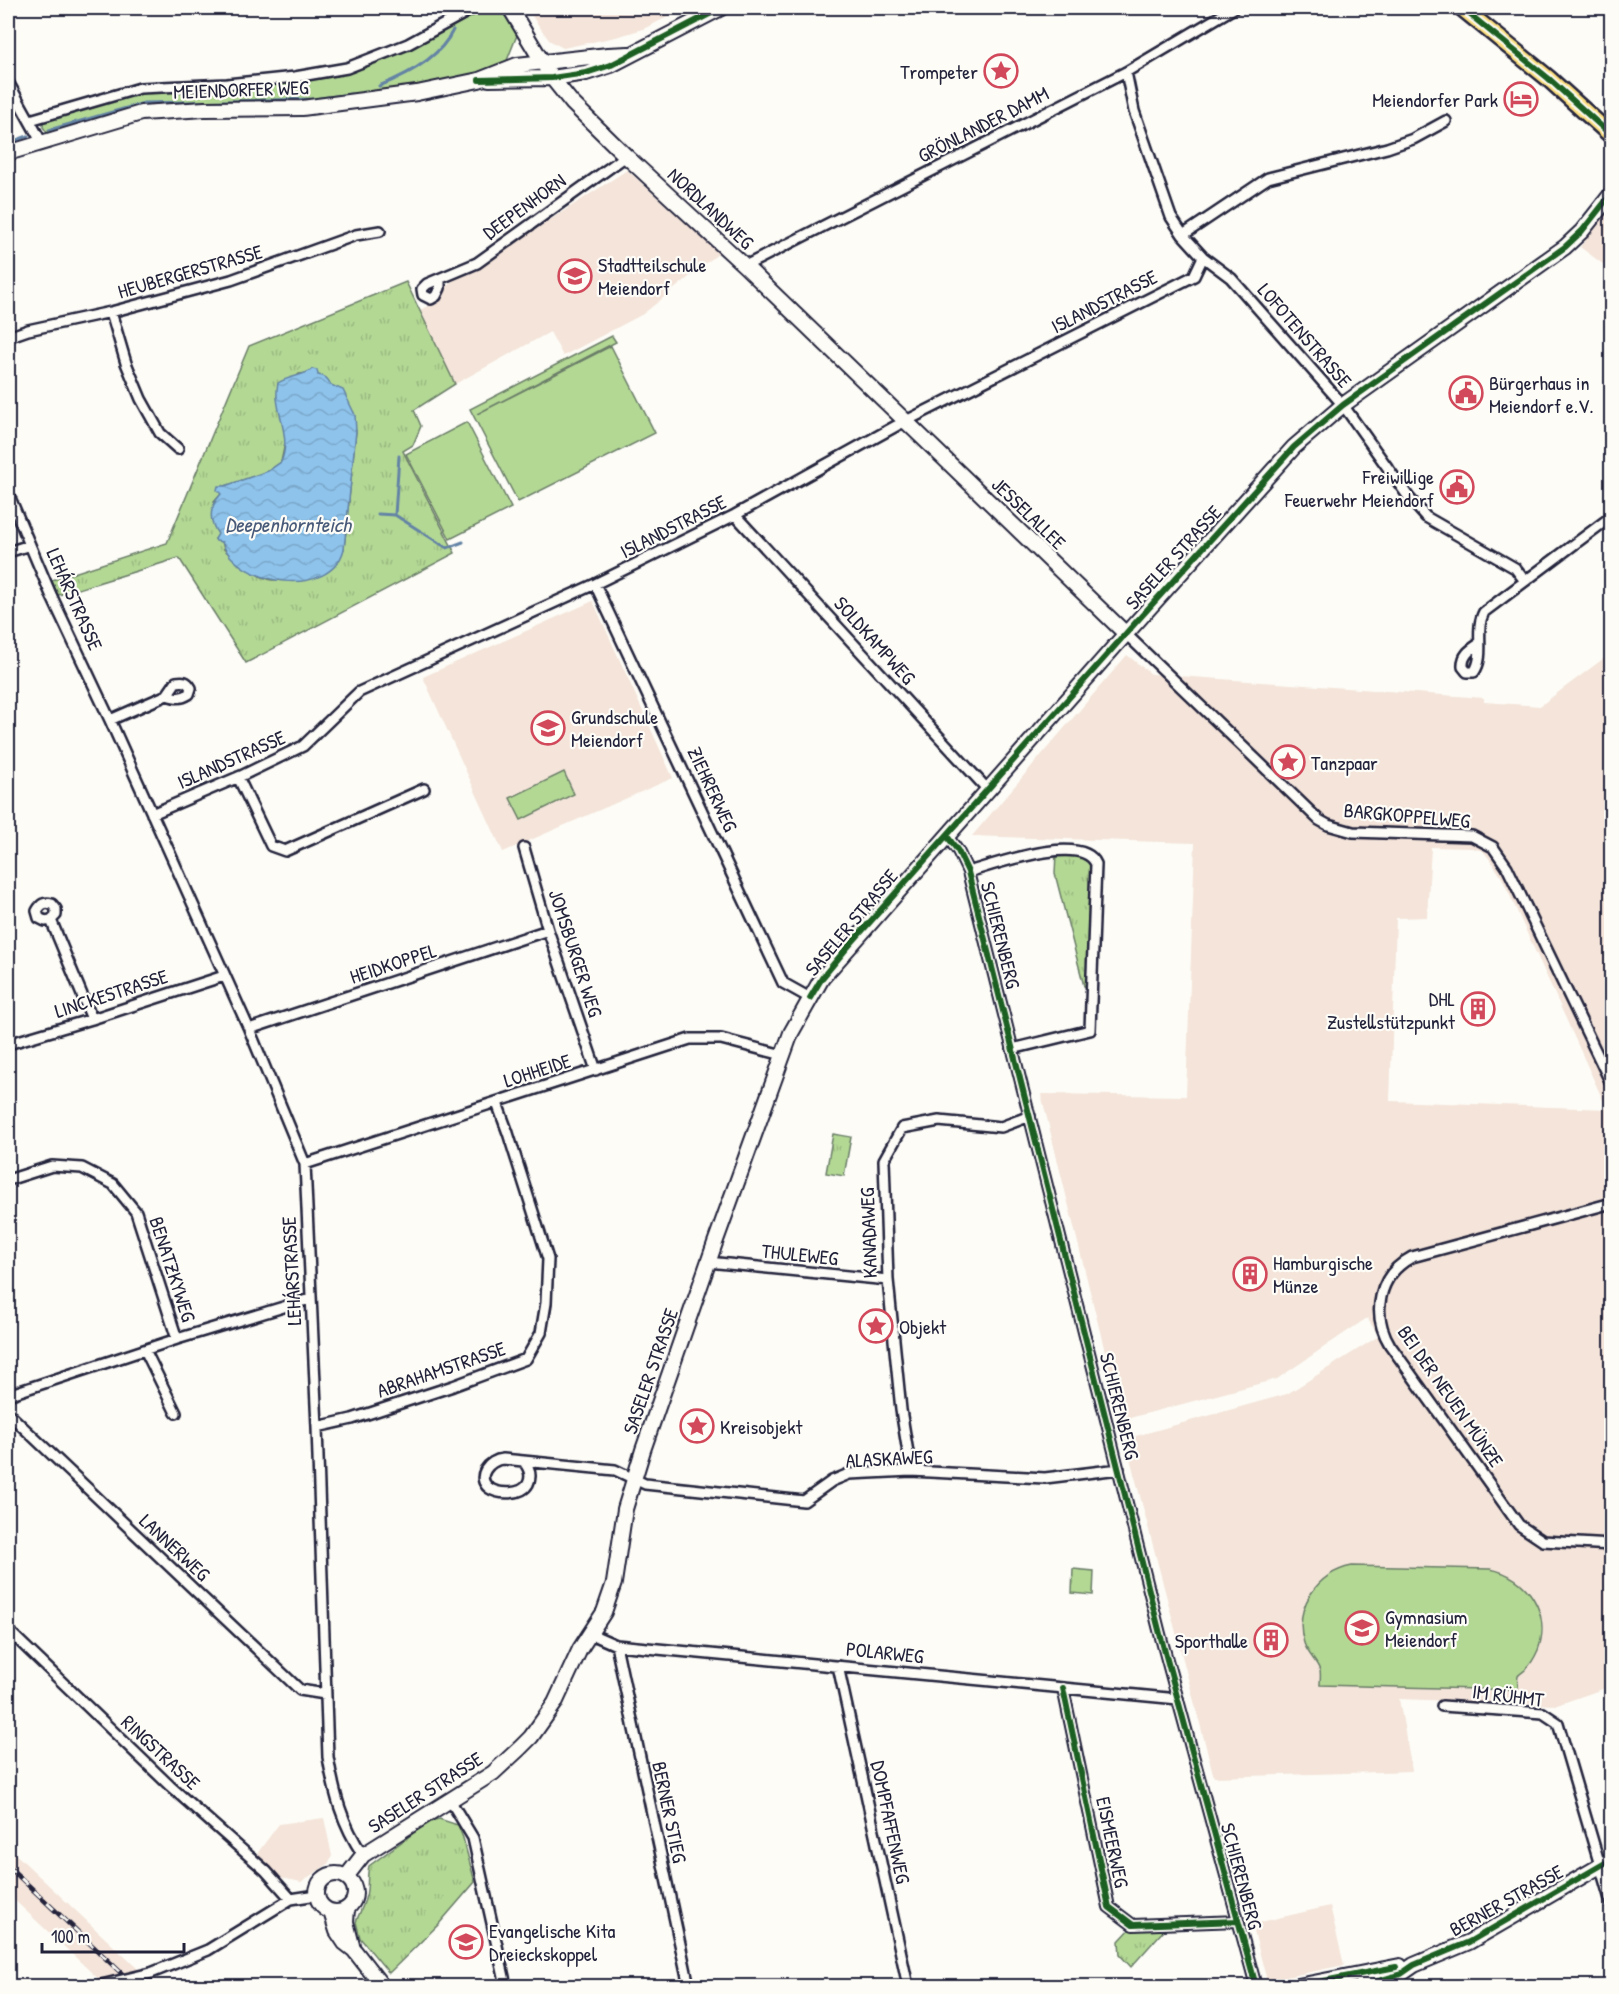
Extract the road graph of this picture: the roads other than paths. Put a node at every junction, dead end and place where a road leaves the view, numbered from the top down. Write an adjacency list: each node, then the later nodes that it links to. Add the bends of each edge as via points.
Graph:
1 (474, 8): 12 (street, MEIENDORFER WEG, via 408,44 347,68 295,77 140,88)
2 (510, 8): 7 (street, NORDLANDWEG)
3 (721, 8): 6 (street)
4 (1234, 8): 8 (street, GRÖNLANDER DAMM)
5 (1461, 8): 14 (main road, via 1548,78)
6 (629, 54): 7 (street); 9 (street, via 586,73)
7 (544, 63): 9 (street, NORDLANDWEG); 10 (street, via 517,65)
8 (1126, 72): 20 (street, LOFOTENSTRASSE, via 1152,164 1171,217); 22 (street, GRÖNLANDER DAMM)
9 (552, 78): 10 (street); 17 (street, NORDLANDWEG)
10 (479, 80): 15 (street, MEIENDORFER WEG, via 417,93 302,108 141,113)
11 (8, 82): 12 (street)
12 (30, 120): 15 (street)
13 (1446, 121): 20 (street, via 1387,148 1268,178)
14 (1611, 136)
15 (42, 142): 16 (street, MEIENDORFER WEG)
16 (8, 153)
17 (626, 156): 22 (street, NORDLANDWEG); 23 (street, DEEPENHORN, via 477,262)
18 (1611, 194): 26 (street, SASELER STRASSE, via 1582,231 1561,250)
19 (380, 231): 24 (street, HEUBERGERSTRASSE, via 356,235 231,280)
20 (1184, 235): 21 (street, LOFOTENSTRASSE)
21 (1203, 257): 26 (street, LOFOTENSTRASSE, via 1231,278); 27 (street, ISLANDSTRASSE, via 1194,276)
22 (745, 266): 27 (street, NORDLANDWEG)
23 (440, 279)
24 (111, 312): 25 (street, HEUBERGERSTRASSE); 28 (street, via 141,399 160,433)
25 (8, 337)
26 (1343, 405): 34 (street, LOFOTENSTRASSE, via 1426,517 1515,568); 36 (street, SASELER STRASSE, via 1294,447)
27 (905, 421): 30 (street, ISLANDSTRASSE); 36 (street, JESSELALLEE)
28 (178, 449)
29 (8, 494): 32 (street, LEHÁRSTRASSE)
30 (735, 515): 35 (street, ISLANDSTRASSE); 42 (street, SOLDKAMPWEG)
31 (1611, 516): 34 (street)
32 (30, 545): 33 (street); 39 (street, LEHÁRSTRASSE)
33 (8, 552)
34 (1525, 581): 37 (street, via 1482,614)
35 (595, 584): 40 (street, ISLANDSTRASSE, via 359,692 303,746); 50 (street, ZIEHRERWEG, via 783,983)
36 (1126, 634): 42 (street, SASELER STRASSE); 57 (street, BARGKOPPELWEG, via 1319,820 1353,832 1472,836 1492,847 1507,867)
37 (1479, 644)
38 (167, 695): 39 (street)
39 (110, 720): 43 (street, LEHÁRSTRASSE)
40 (238, 777): 41 (street, via 271,846 285,851); 43 (street, ISLANDSTRASSE)
41 (424, 789)
42 (988, 790): 44 (street, SASELER STRASSE)
43 (152, 814): 49 (street, LEHÁRSTRASSE)
44 (946, 836): 46 (street, SCHIERENBERG); 50 (street, SASELER STRASSE, via 846,949)
45 (524, 848): 48 (street, JOMSBURGER WEG)
46 (968, 872): 54 (street, SCHIERENBERG); 54 (street, via 1052,850 1085,852 1096,864 1090,1030)
47 (51, 920): 51 (street)
48 (548, 930): 52 (street, HEIDKOPPEL); 56 (street, JOMSBURGER WEG)
49 (224, 976): 51 (street, LINCKESTRASSE); 52 (street, LEHÁRSTRASSE)
50 (810, 998): 55 (street, SASELER STRASSE)
51 (92, 1019): 53 (street, LINCKESTRASSE)
52 (249, 1029): 60 (street, LEHÁRSTRASSE)
53 (8, 1044)
54 (1012, 1050): 59 (street, SCHIERENBERG)
55 (783, 1055): 56 (street, LOHHEIDE, via 721,1039 690,1039); 63 (street, SASELER STRASSE)
56 (596, 1070): 58 (street, LOHHEIDE)
57 (1611, 1085)
58 (496, 1103): 60 (street, LOHHEIDE); 71 (street, ABRAHAMSTRASSE, via 548,1259 541,1333 526,1359 352,1419)
59 (1030, 1116): 64 (street, KANADAWEG, via 1001,1127 939,1120 902,1128 884,1160); 73 (street, SCHIERENBERG)
60 (305, 1164): 65 (street, LEHÁRSTRASSE)
61 (8, 1180): 66 (street, BENATZKYWEG, via 52,1166 82,1168 112,1184 136,1212)
62 (1611, 1203): 76 (street, BEI DER NEUEN MÜNZE, via 1412,1257 1386,1283 1379,1310 1382,1330 1390,1345 1519,1525 1543,1541)
63 (708, 1263): 64 (street, THULEWEG); 75 (street, SASELER STRASSE)
64 (888, 1281): 74 (street, KANADAWEG)
65 (310, 1299): 66 (street); 71 (street, LEHÁRSTRASSE)
66 (177, 1339): 67 (street)
67 (145, 1350): 68 (street); 70 (street)
68 (8, 1395)
69 (8, 1413): 82 (street, LANNERWEG, via 300,1690)
70 (176, 1413)
71 (317, 1427): 82 (street, LEHÁRSTRASSE)
72 (524, 1462): 72 (street, via 492,1461 483,1474 486,1485 499,1491 523,1490 530,1474); 75 (street, via 615,1470)
73 (1119, 1469): 74 (street, ALASKAWEG, via 1045,1478); 83 (street, SCHIERENBERG)
74 (911, 1471): 75 (street, ALASKAWEG, via 849,1474 804,1501 645,1484)
75 (634, 1479): 78 (street, SASELER STRASSE, via 621,1525 612,1591)
76 (1611, 1545)
77 (8, 1630): 90 (street, RINGSTRASSE, via 170,1786 266,1871)
78 (591, 1634): 79 (street, POLARWEG); 85 (street, SASELER STRASSE, via 555,1703 531,1737 493,1773)
79 (616, 1645): 80 (street, POLARWEG); 100 (street, BERNER STIEG)
80 (838, 1666): 81 (street, POLARWEG); 101 (street, DOMPFAFFENWEG)
81 (1063, 1688): 83 (street, POLARWEG); 94 (street, EISMEERWEG, via 1109,1907 1133,1924)
82 (325, 1694): 86 (street, LEHÁRSTRASSE, via 328,1757 335,1796)
83 (1178, 1699): 94 (street, SCHIERENBERG)
84 (1442, 1706): 87 (street, IM RÜHMT, via 1544,1713 1558,1723)
85 (450, 1800): 86 (street, SASELER STRASSE); 99 (street, via 473,1838)
86 (363, 1855): 88 (street, SASELER STRASSE)
87 (1606, 1862): 91 (street, IM RÜHMT); 96 (street, BERNER STRASSE, via 1466,1944)
88 (346, 1877): 89 (street, via 325,1877); 92 (street, via 355,1893)
89 (317, 1895): 90 (street); 93 (street, via 321,1906)
90 (291, 1899): 97 (street, bridge, via 208,1950 151,1973)
91 (1611, 1906)
92 (346, 1909): 93 (street); 95 (street, via 345,1922)
93 (332, 1912): 95 (street, via 337,1931)
94 (1238, 1921): 102 (street, SCHIERENBERG)
95 (354, 1950): 98 (street)
96 (1362, 1982): 103 (street, BERNER STRASSE)
97 (97, 1986)
98 (382, 1986)
99 (506, 1986)
100 (690, 1986)
101 (908, 1986)
102 (1256, 1986)
103 (1298, 1986)

